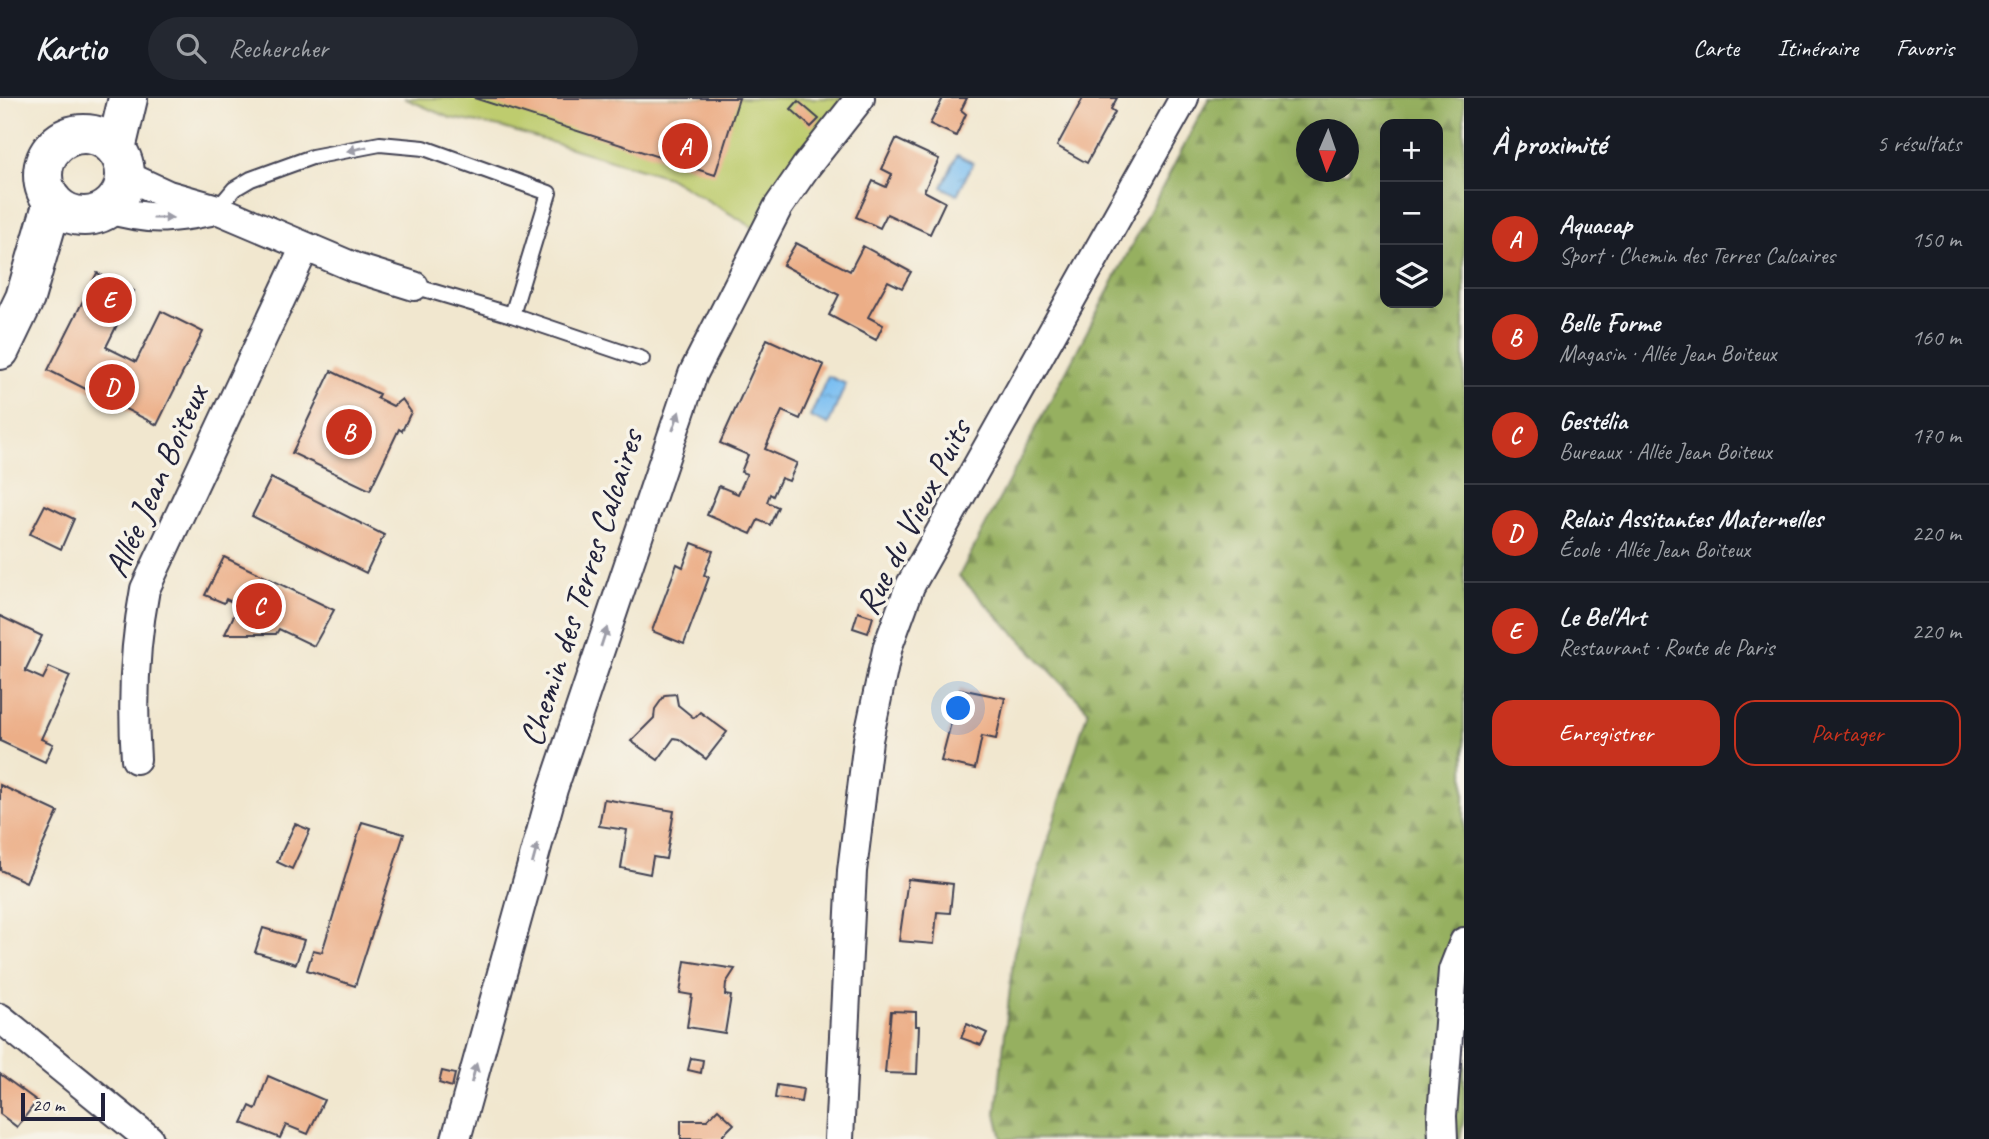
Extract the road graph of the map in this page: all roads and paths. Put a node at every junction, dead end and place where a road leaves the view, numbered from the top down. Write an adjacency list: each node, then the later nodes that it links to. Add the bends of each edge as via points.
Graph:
1 (106, 98): 5 (main road)
2 (128, 98): 5 (main road)
3 (860, 98): 17 (street, Chemin des Terres Calcaires, one-way to 3, via 553,789 693,374 778,207)
4 (1184, 98): 18 (street, Rue du Vieux Puits, via 911,586 888,646 868,740 852,872)
5 (109, 153): 6 (main road, via 123,188); 6 (main road, via 59,142 44,164 46,190); 7 (street, via 168,195)
6 (81, 209): 7 (street, one-way to 7, via 168,219); 11 (main road, via 24,298)
7 (217, 209): 8 (street); 10 (lane, one-way to 7, via 549,193 424,148 380,144 312,157 251,179 234,189)
8 (305, 247): 9 (street); 13 (street, Allée Jean Boiteux, via 145,589 132,693)
9 (414, 286): 10 (lane)
10 (512, 315): 12 (lane)
11 (0, 350)
12 (642, 359)
13 (136, 759)
14 (1464, 942): 19 (street, via 1453,970)
15 (0, 1018): 16 (street)
16 (149, 1139)
17 (456, 1139)
18 (839, 1139)
19 (1443, 1139)

